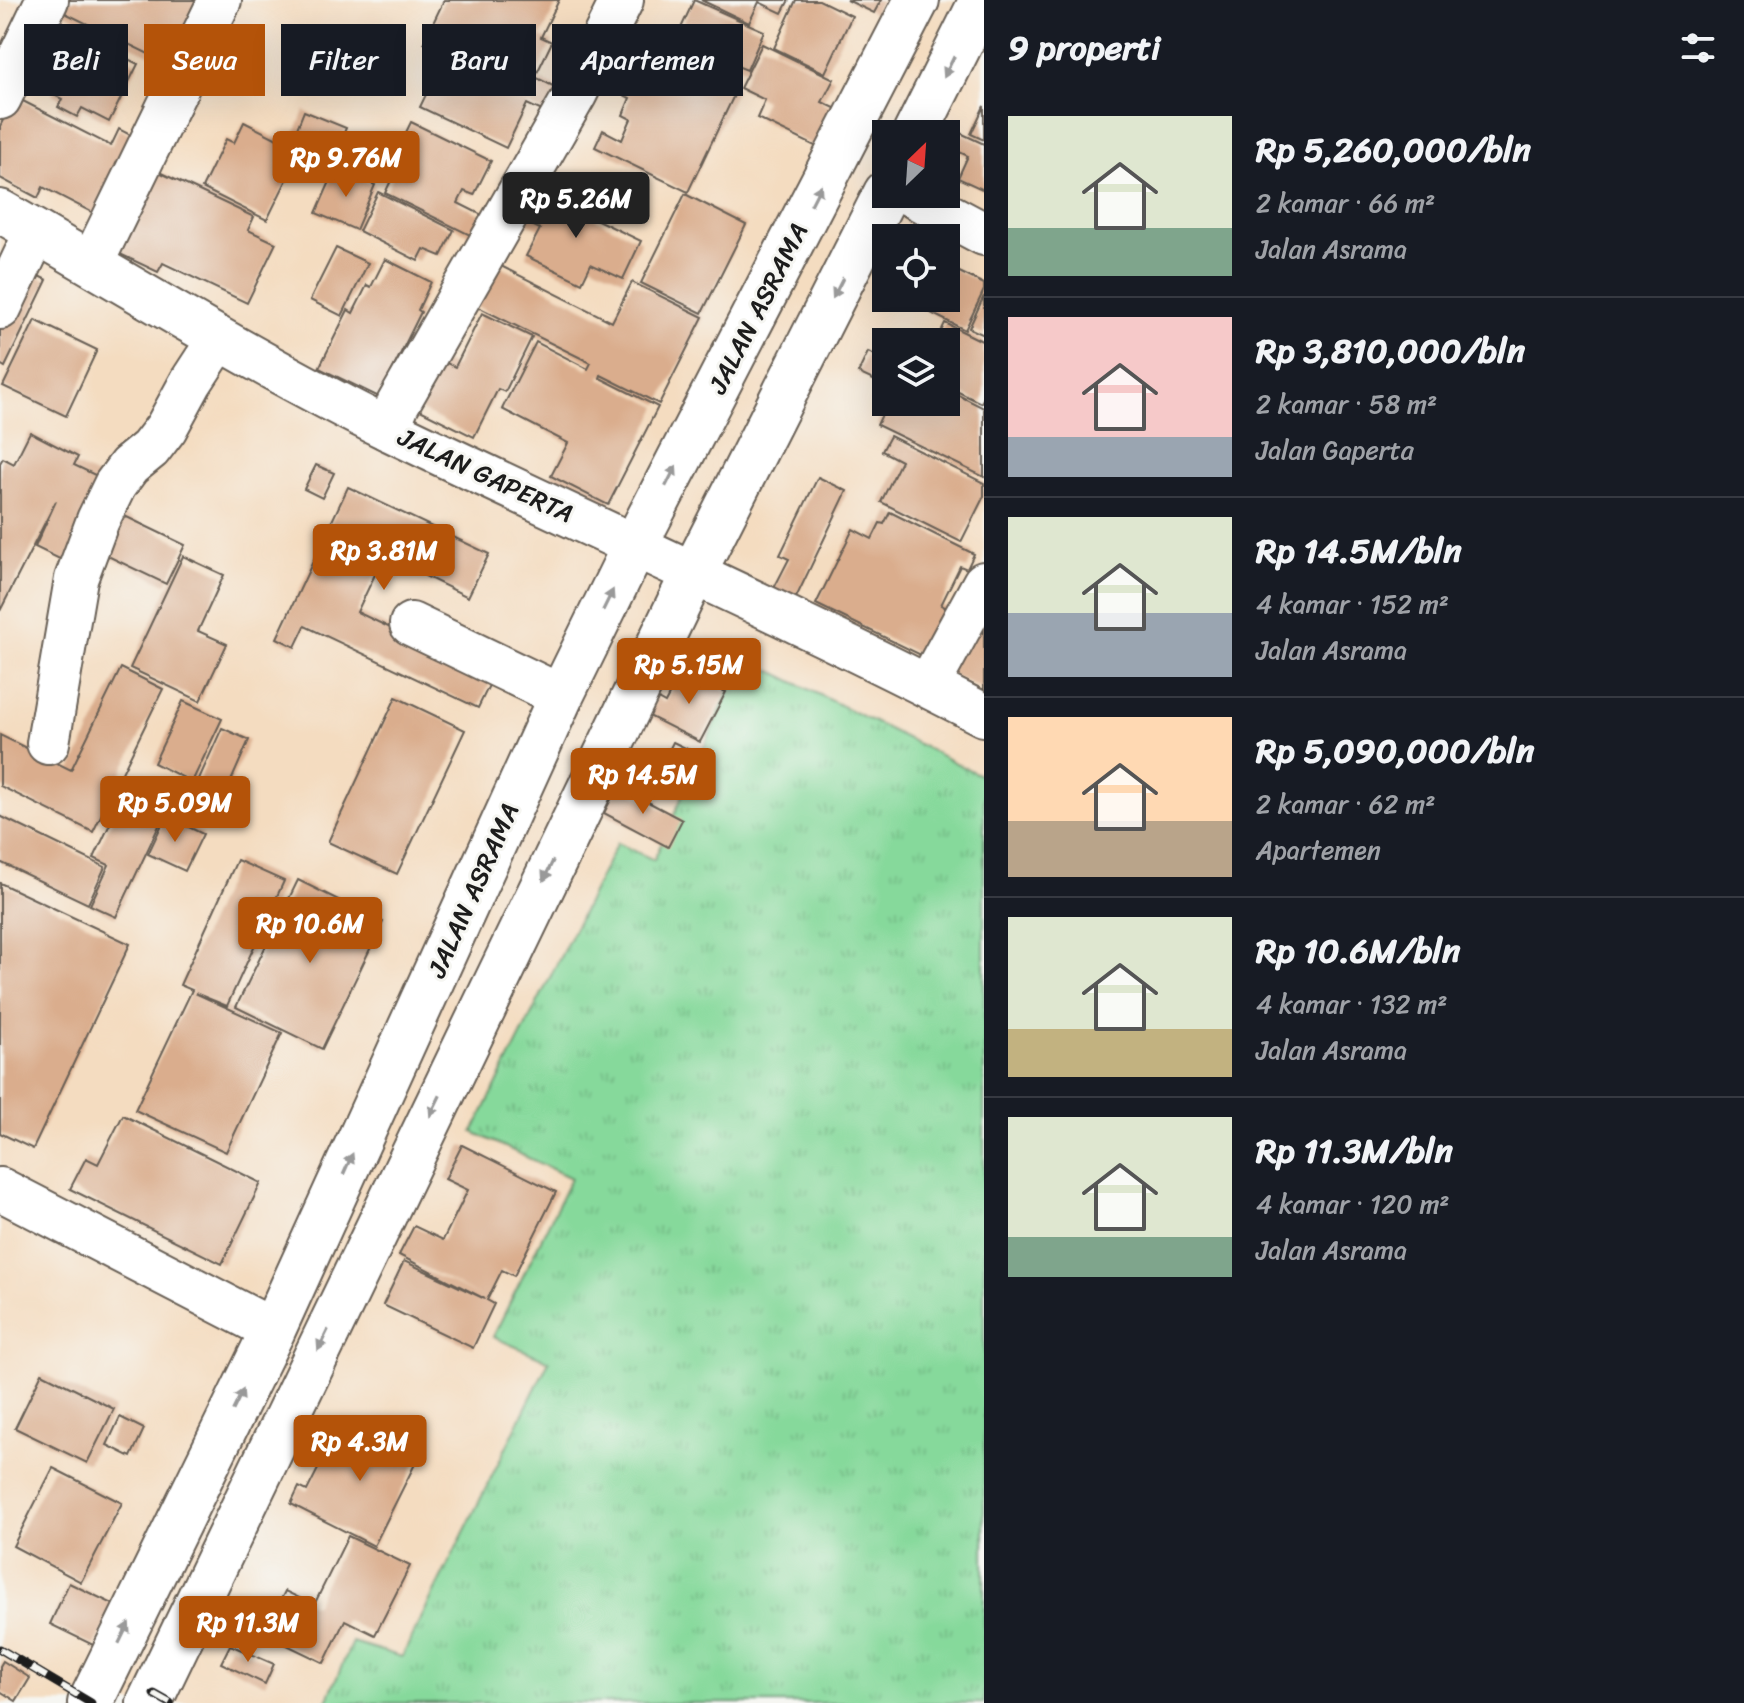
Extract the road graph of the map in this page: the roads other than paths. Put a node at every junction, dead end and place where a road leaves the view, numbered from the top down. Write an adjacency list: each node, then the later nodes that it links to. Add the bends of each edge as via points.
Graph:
1 (47, 0): 6 (street)
2 (220, 0): 13 (street)
3 (622, 0): 16 (street, via 576,93)
4 (917, 0): 17 (highway, JALAN ASRAMA, one-way to 4)
5 (982, 0): 7 (highway, one-way to 7)
6 (0, 98)
7 (922, 120)
8 (878, 208): 18 (highway, one-way to 18)
9 (935, 208): 12 (street)
10 (0, 211): 11 (street, JALAN GAPERTA)
11 (36, 232): 13 (street, JALAN GAPERTA); 14 (street)
12 (984, 234)
13 (92, 263): 15 (street, JALAN GAPERTA)
14 (0, 308)
15 (229, 344): 16 (street, JALAN GAPERTA); 24 (street, via 191,382 166,428 115,485 98,520 76,579)
16 (388, 429): 17 (street, JALAN GAPERTA)
17 (635, 545): 18 (street, JALAN GAPERTA); 22 (highway, JALAN ASRAMA, one-way to 17)
18 (694, 572): 21 (street, JALAN GAPERTA); 28 (highway, one-way to 28)
19 (984, 583): 21 (street)
20 (411, 624): 22 (street)
21 (928, 686): 23 (street, JALAN GAPERTA)
22 (561, 696): 26 (highway, JALAN ASRAMA, one-way to 22)
23 (984, 715)
24 (48, 743)
25 (0, 1189): 26 (street)
26 (273, 1330): 27 (highway, JALAN ASRAMA, one-way to 26)
27 (90, 1703)
28 (149, 1703)

